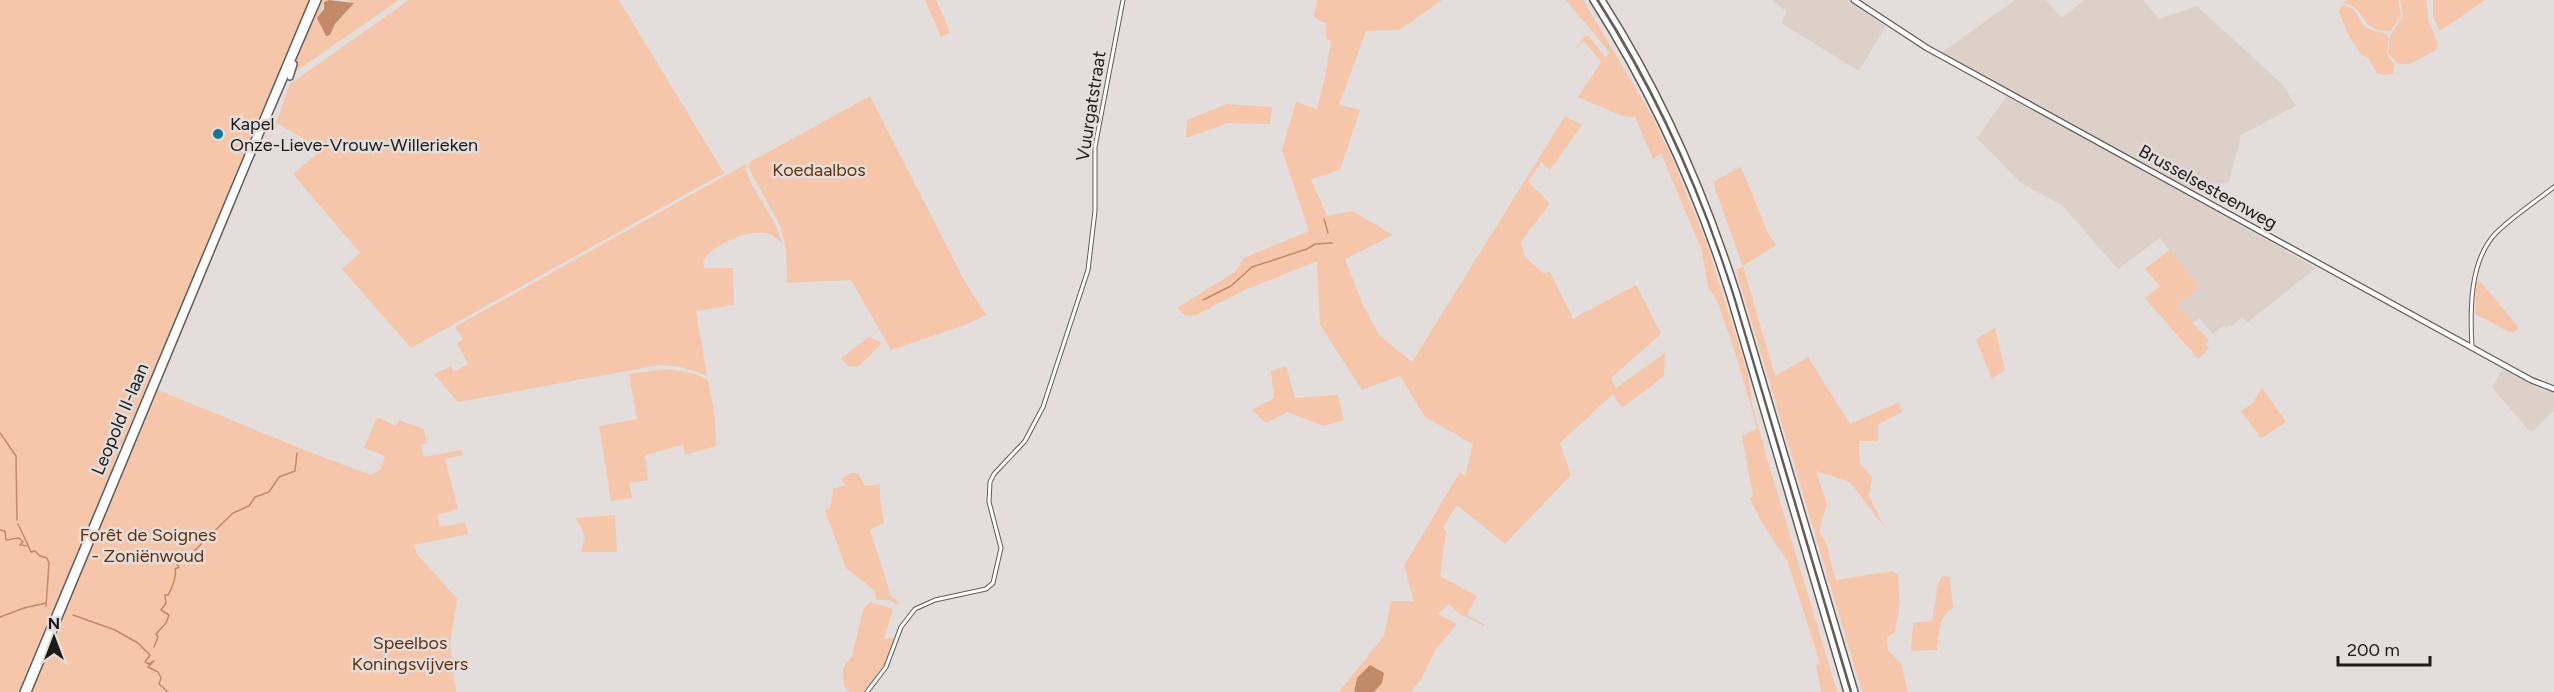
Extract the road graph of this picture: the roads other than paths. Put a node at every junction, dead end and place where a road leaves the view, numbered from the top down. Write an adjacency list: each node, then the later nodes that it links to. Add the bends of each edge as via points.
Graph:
1 (313, 0): 9 (highway)
2 (318, 0): 7 (highway)
3 (1123, 0): 18 (street, Vuurgatstraat, via 1095,147 1095,218 1086,278 1049,395 1025,441 990,482 989,502 1001,548 993,583 986,589 935,600 915,609 901,627 886,667)
4 (1593, 0): 19 (highway, via 1661,120 1709,233)
5 (1602, 0): 15 (highway, via 1667,116 1716,231)
6 (1854, 0): 12 (main road, Brusselsesteenweg, via 1927,48)
7 (302, 36): 8 (highway); 9 (highway)
8 (290, 77)
9 (247, 160): 16 (highway, Leopold II-laan); 17 (highway, Leopold II-laan)
10 (2554, 187): 11 (street, via 2500,229 2482,253 2475,273)
11 (2472, 335): 12 (street); 13 (street)
12 (2460, 341): 13 (main road, Brusselsesteenweg)
13 (2472, 348): 14 (main road, Brusselsesteenweg)
14 (2554, 389)
15 (1856, 690)
16 (23, 692)
17 (27, 692)
18 (867, 692)
19 (1847, 692)

